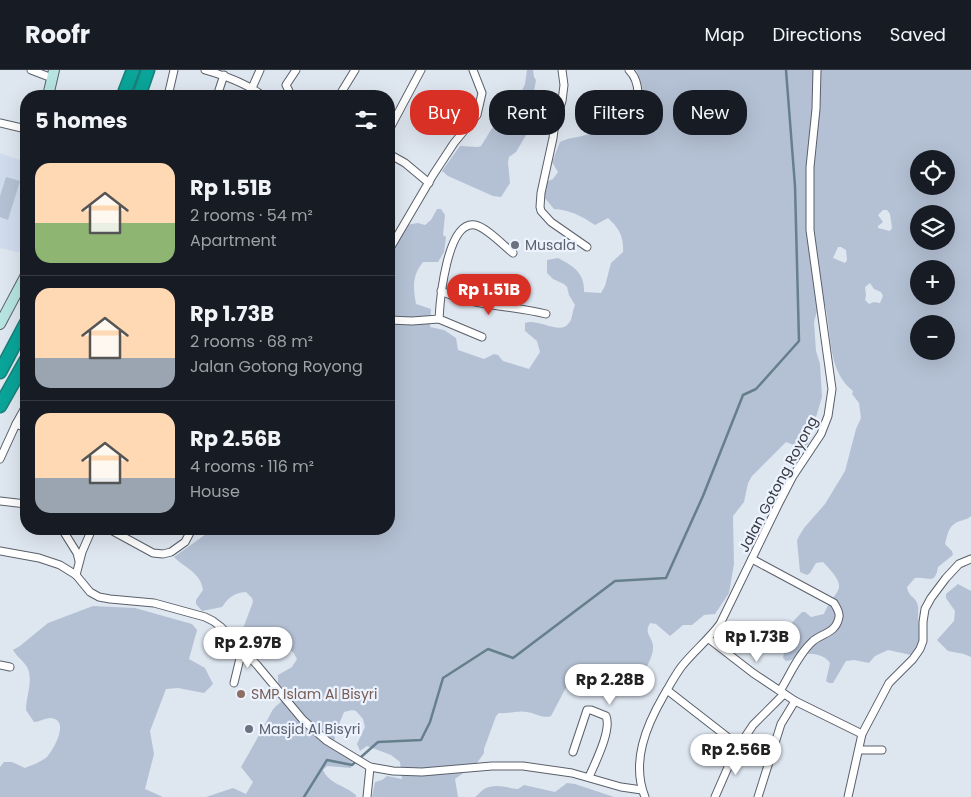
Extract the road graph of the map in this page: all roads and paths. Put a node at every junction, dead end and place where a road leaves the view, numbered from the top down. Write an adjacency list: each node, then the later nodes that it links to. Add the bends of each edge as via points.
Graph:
1 (32, 70): 14 (street)
2 (133, 70): 18 (highway)
3 (148, 70): 19 (highway)
4 (174, 70): 20 (street)
5 (205, 70): 15 (street)
6 (260, 70): 16 (street)
7 (296, 70): 23 (street, via 286,84)
8 (355, 70): 24 (street)
9 (421, 70): 26 (street)
10 (474, 70): 30 (street, via 482,93 477,115)
11 (562, 70): 32 (street, via 562,101 555,122 540,206 541,212 551,222)
12 (629, 70): 25 (street)
13 (817, 70): 56 (street, Jalan Gotong Royong, via 810,167 810,230 832,389 831,402 821,434 786,490)
14 (53, 74): 17 (main road)
15 (224, 75): 16 (street); 21 (street)
16 (252, 88): 22 (street)
17 (49, 90)
18 (126, 90)
19 (142, 90)
20 (169, 90)
21 (219, 90)
22 (255, 90)
23 (289, 90)
24 (343, 90)
25 (638, 90)
26 (395, 119)
27 (0, 123): 28 (street)
28 (20, 128)
29 (395, 157): 30 (street)
30 (429, 182): 31 (street)
31 (395, 240)
32 (587, 247)
33 (513, 252): 35 (street, via 478,225 469,225 456,235)
34 (20, 287): 39 (main road)
35 (441, 291): 36 (street, via 468,301); 37 (street)
36 (546, 314)
37 (439, 319): 38 (street); 41 (street)
38 (395, 320)
39 (0, 324)
40 (20, 334): 43 (highway)
41 (482, 337)
42 (20, 371): 44 (highway)
43 (0, 372)
44 (0, 406)
45 (20, 417): 46 (street)
46 (16, 424): 47 (street); 48 (street)
47 (20, 426)
48 (0, 459)
49 (0, 501): 50 (street)
50 (20, 503)
51 (66, 535): 58 (street)
52 (90, 535): 58 (street)
53 (120, 535): 54 (street, via 154,553 163,554 185,542)
54 (189, 535)
55 (0, 551): 59 (street, via 40,558)
56 (752, 559): 60 (street, Jalan Gotong Royong, via 725,615); 66 (street, via 834,603 838,610 839,616 829,634 813,641 806,649)
57 (971, 560): 68 (street, via 960,564 931,598 925,609 924,641 920,649 889,683)
58 (79, 561): 59 (street)
59 (76, 574): 61 (street, via 90,592 99,597 154,604 213,621)
60 (709, 639): 65 (street, Jalan Gotong Royong, via 682,666); 66 (street)
61 (242, 650): 64 (street); 73 (street, via 275,684 303,720 327,741)
62 (0, 665): 63 (street)
63 (10, 667)
64 (234, 683)
65 (667, 690): 69 (street); 75 (street, Jalan Gotong Royong, via 645,733 641,751)
66 (782, 692): 67 (street); 69 (street)
67 (796, 701): 68 (street); 78 (street, via 778,732)
68 (862, 734): 70 (street)
69 (739, 746): 77 (street)
70 (859, 750): 71 (street); 79 (street)
71 (882, 750)
72 (573, 752): 74 (street, via 587,710 606,716 606,733)
73 (366, 765): 74 (street, via 393,771 422,772 523,766); 76 (street)
74 (589, 777): 75 (street)
75 (644, 794)
76 (366, 797)
77 (715, 797)
78 (758, 797)
79 (848, 797)

